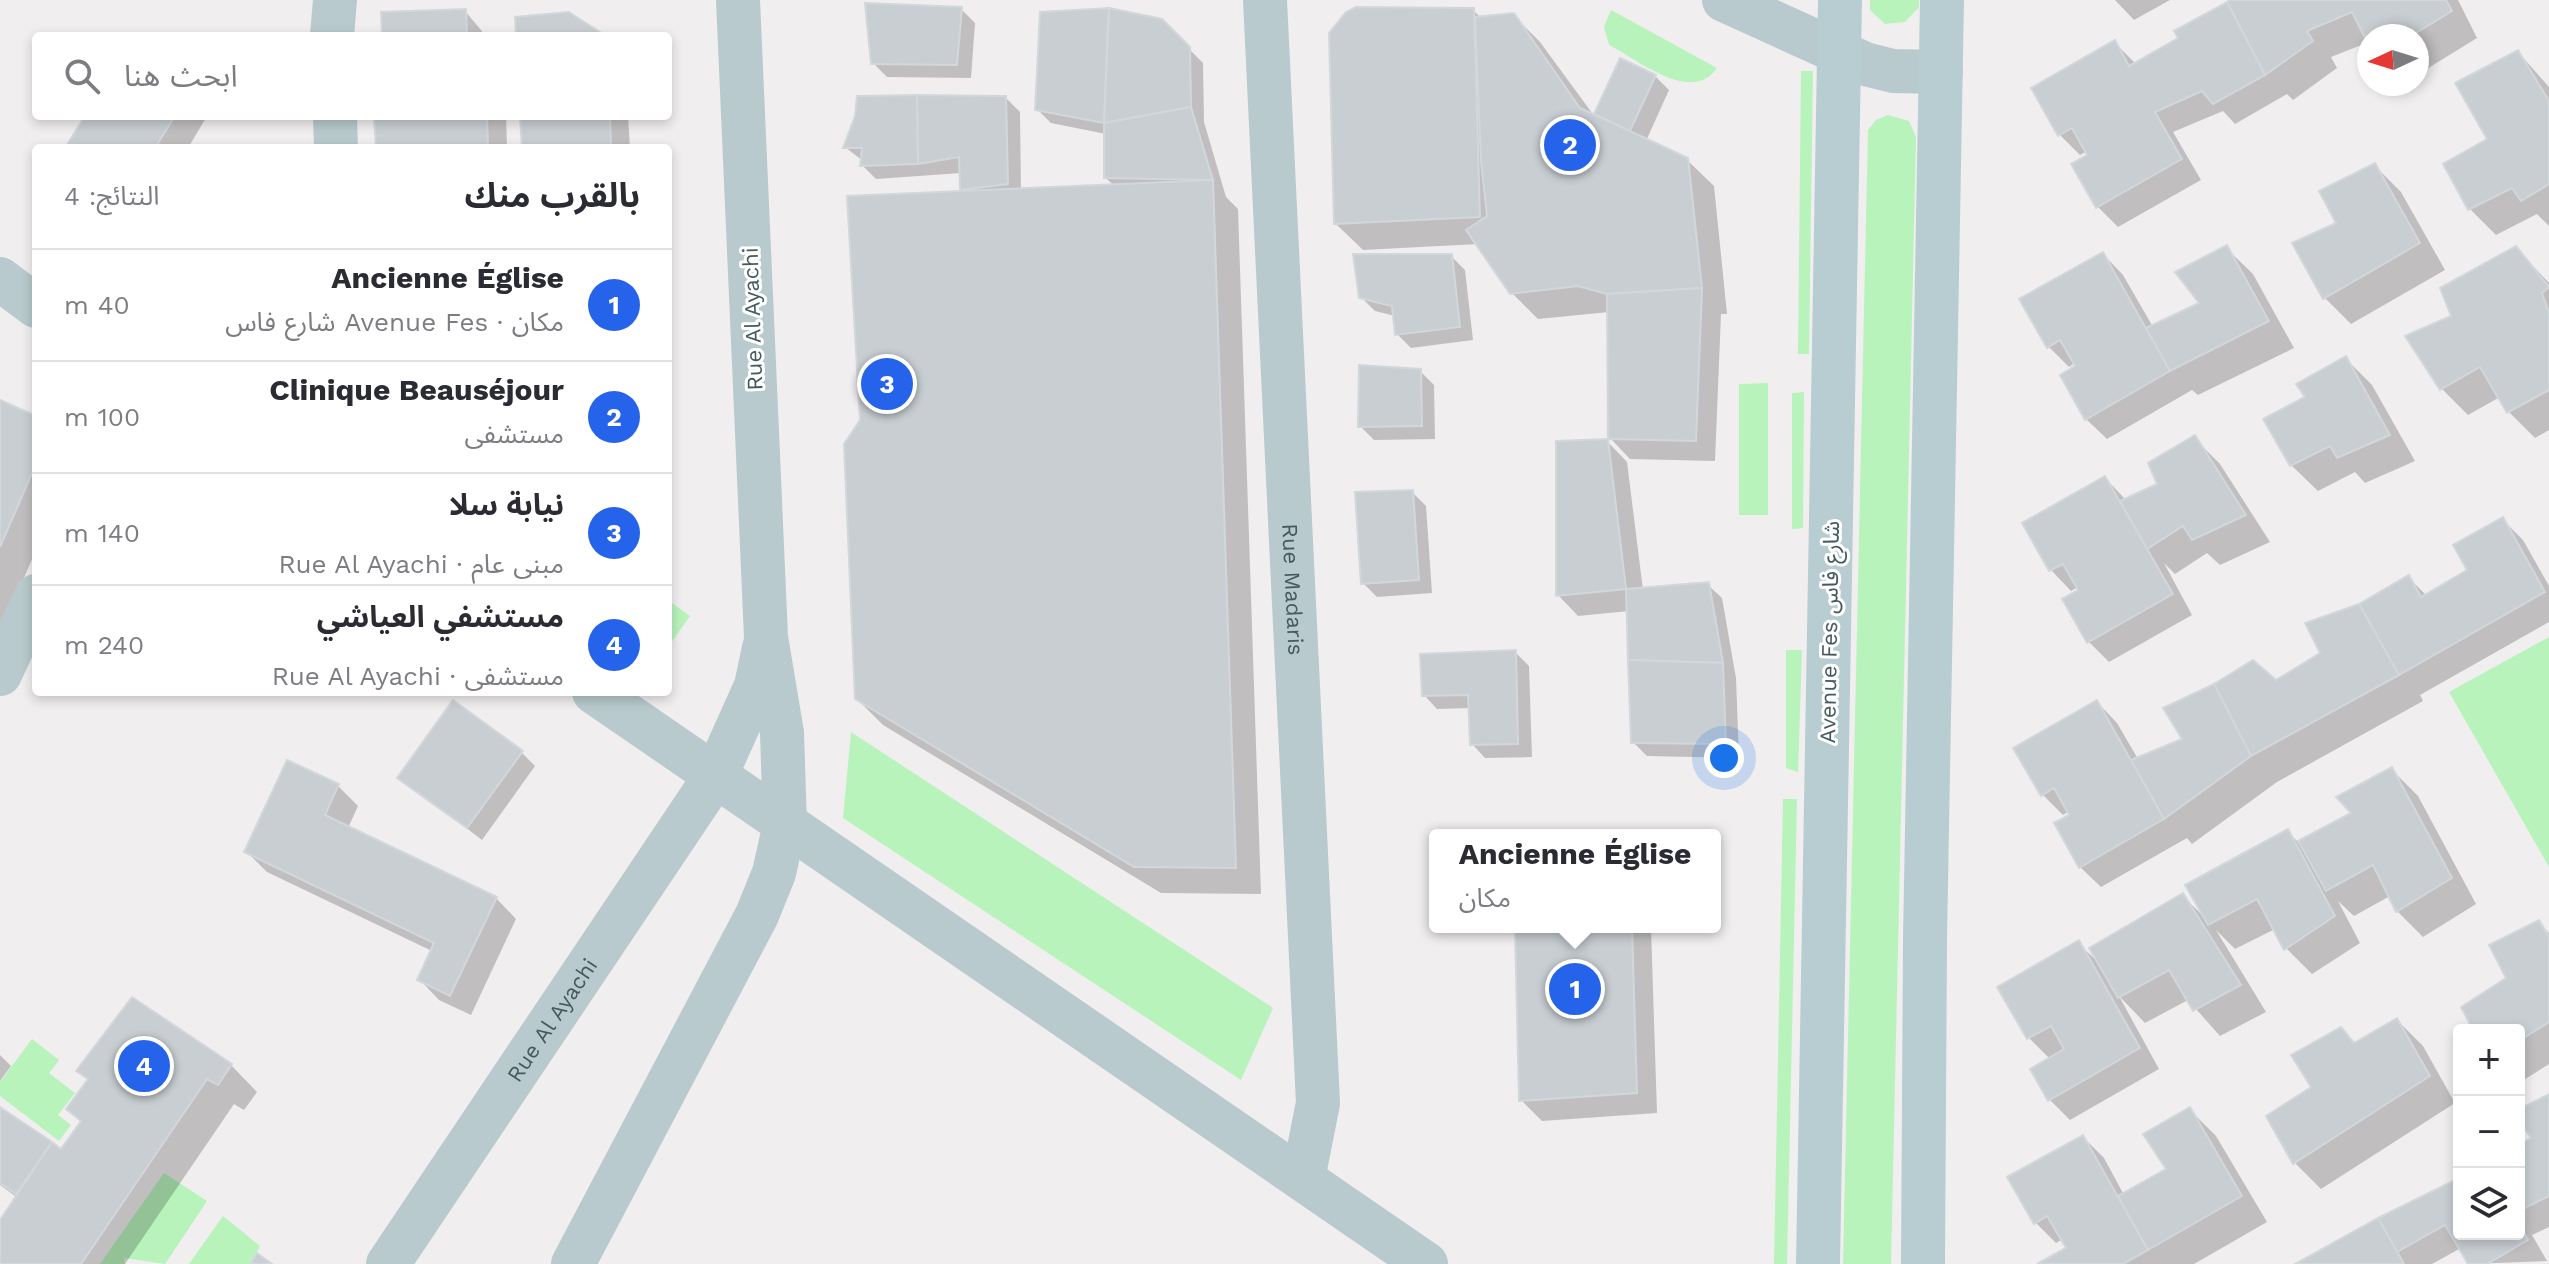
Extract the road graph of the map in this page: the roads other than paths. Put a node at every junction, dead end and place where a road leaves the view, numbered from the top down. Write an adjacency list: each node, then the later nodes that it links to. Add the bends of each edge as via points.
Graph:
1 (335, 0): 7 (street)
2 (738, 0): 15 (street, Rue Al Ayachi)
3 (1265, 0): 20 (street, Rue Madaris, via 1318,1103)
4 (1724, 0): 8 (street)
5 (1840, 0): 8 (main road, Avenue Fes شارع فاس)
6 (1942, 0): 9 (main road)
7 (332, 32)
8 (1839, 52): 9 (street, via 1893,71); 24 (main road, Avenue Fes شارع فاس)
9 (1941, 72): 25 (main road)
10 (335, 120): 11 (street)
11 (336, 144)
12 (0, 279): 13 (street)
13 (32, 303)
14 (32, 605): 16 (street)
15 (766, 637): 18 (street, Rue Al Ayachi, via 756,686); 19 (street, via 782,733)
16 (0, 674)
17 (600, 696): 18 (street)
18 (716, 775): 19 (street); 21 (street, Rue Al Ayachi)
19 (785, 824): 20 (street); 22 (street, via 757,915)
20 (1303, 1179): 23 (street)
21 (388, 1264)
22 (573, 1264)
23 (1426, 1264)
24 (1818, 1264)
25 (1923, 1264)

